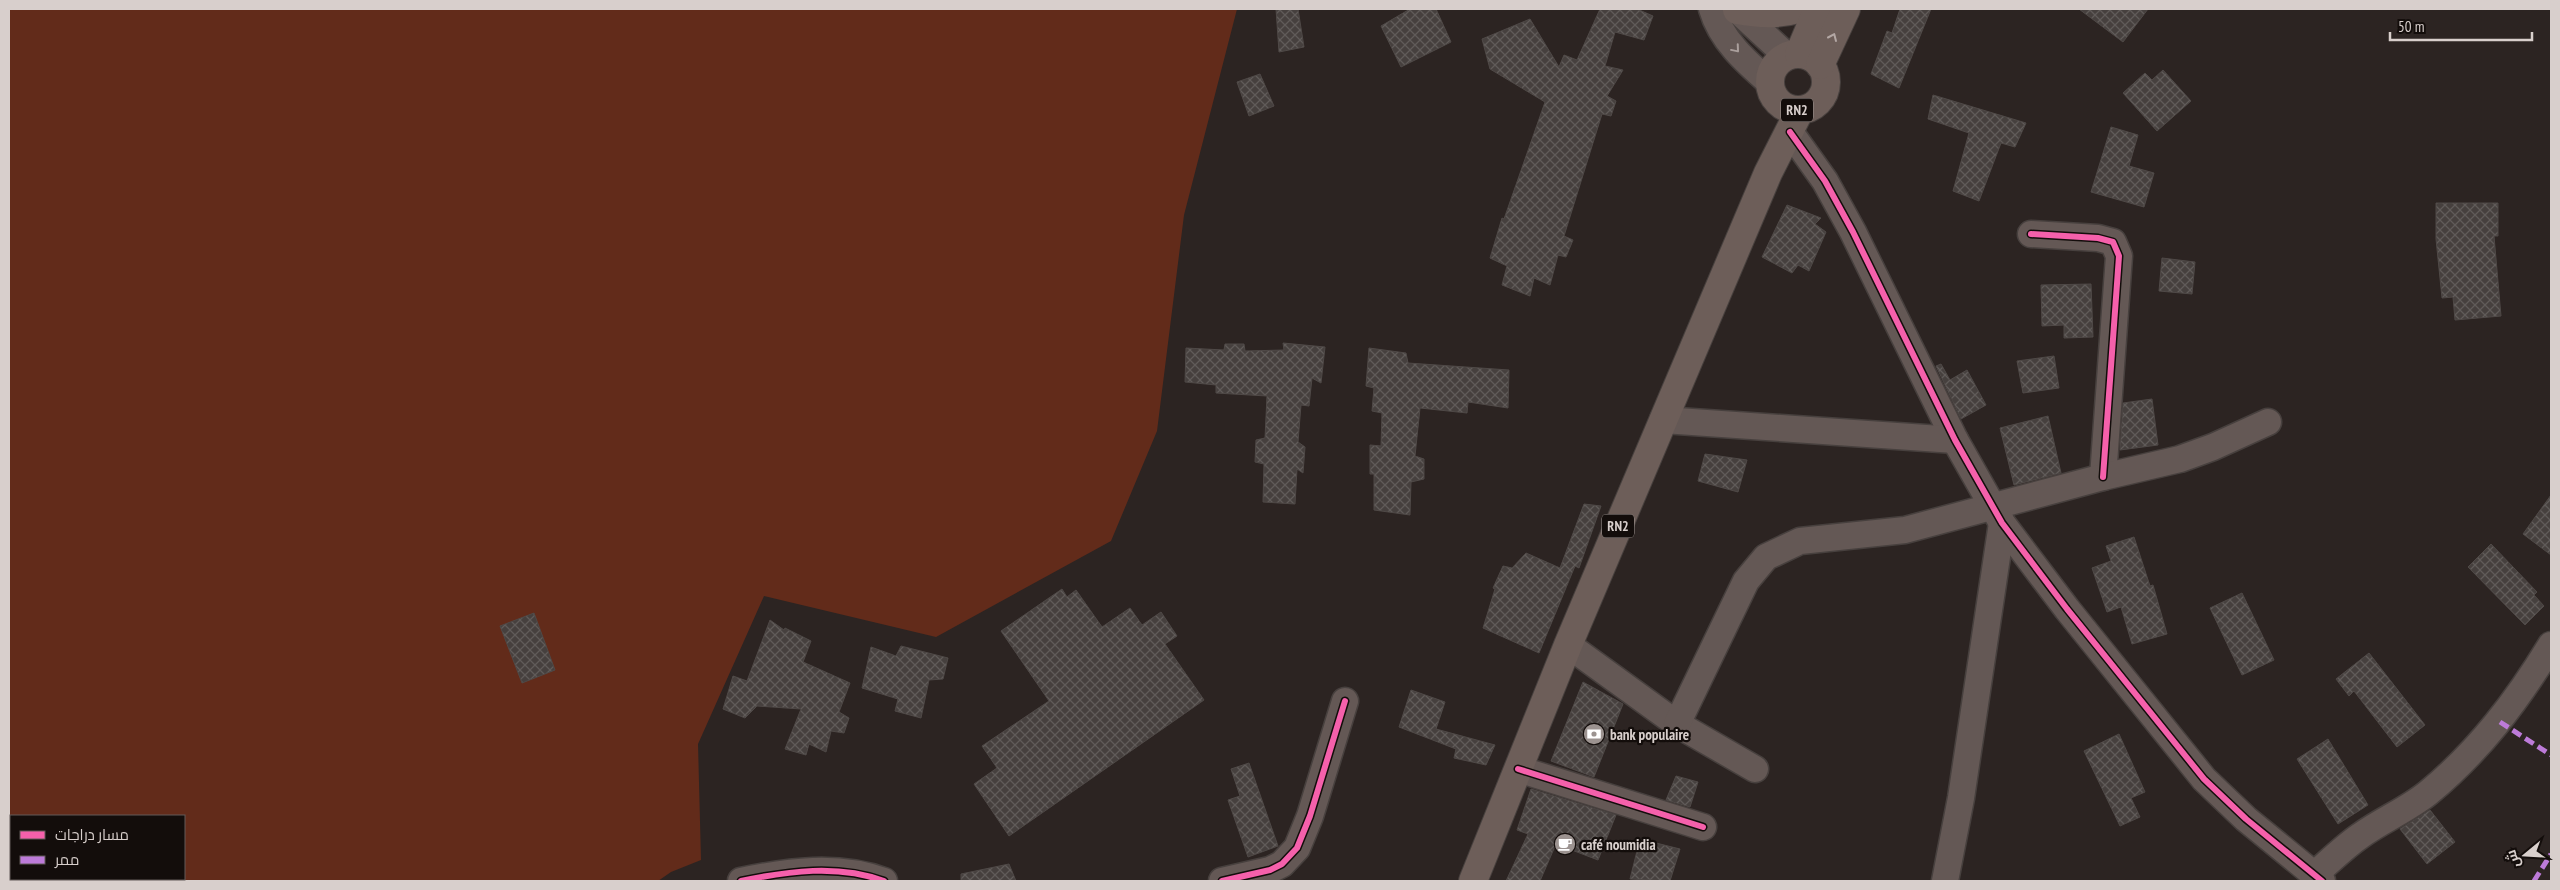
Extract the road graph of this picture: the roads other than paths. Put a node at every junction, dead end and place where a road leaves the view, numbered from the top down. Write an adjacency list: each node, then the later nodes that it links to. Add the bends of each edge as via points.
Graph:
1 (1728, 9): 2 (highway, via 1782,14); 5 (street); 6 (street, one-way to 6, via 1727,39)
2 (1798, 9)
3 (1818, 9): 5 (highway, RN2)
4 (1846, 9): 5 (highway, RN2, one-way to 4)
5 (1802, 58): 6 (highway, RN2, via 1774,66); 6 (highway, RN2, via 1825,74 1823,94 1818,102)
6 (1784, 107): 8 (highway, RN2, via 1768,173); 10 (street, via 1853,232)
7 (2031, 234): 11 (street, via 2098,238 2113,242 2119,256)
8 (1663, 420): 10 (street); 13 (highway, RN2)
9 (2268, 422): 11 (street, via 2180,459)
10 (1955, 440): 12 (street)
11 (2103, 477): 12 (street)
12 (1997, 514): 16 (street, via 1905,530 1800,541 1766,557 1746,581); 20 (street, via 2068,609 2204,779 2246,819); 25 (street, via 1962,798)
13 (1568, 645): 16 (street); 17 (highway, RN2)
14 (2551, 645): 20 (street, via 2500,722 2459,766 2427,794 2360,836)
15 (1345, 701): 23 (street, via 1297,848 1282,864 1270,870)
16 (1677, 724): 18 (street)
17 (1518, 768): 19 (street); 24 (highway, RN2)
18 (1755, 769)
19 (1703, 827)
20 (2318, 878)
21 (742, 881): 22 (street, via 788,872 832,870 866,874)
22 (884, 881)
23 (1222, 881)
24 (1473, 881)
25 (1945, 881)

